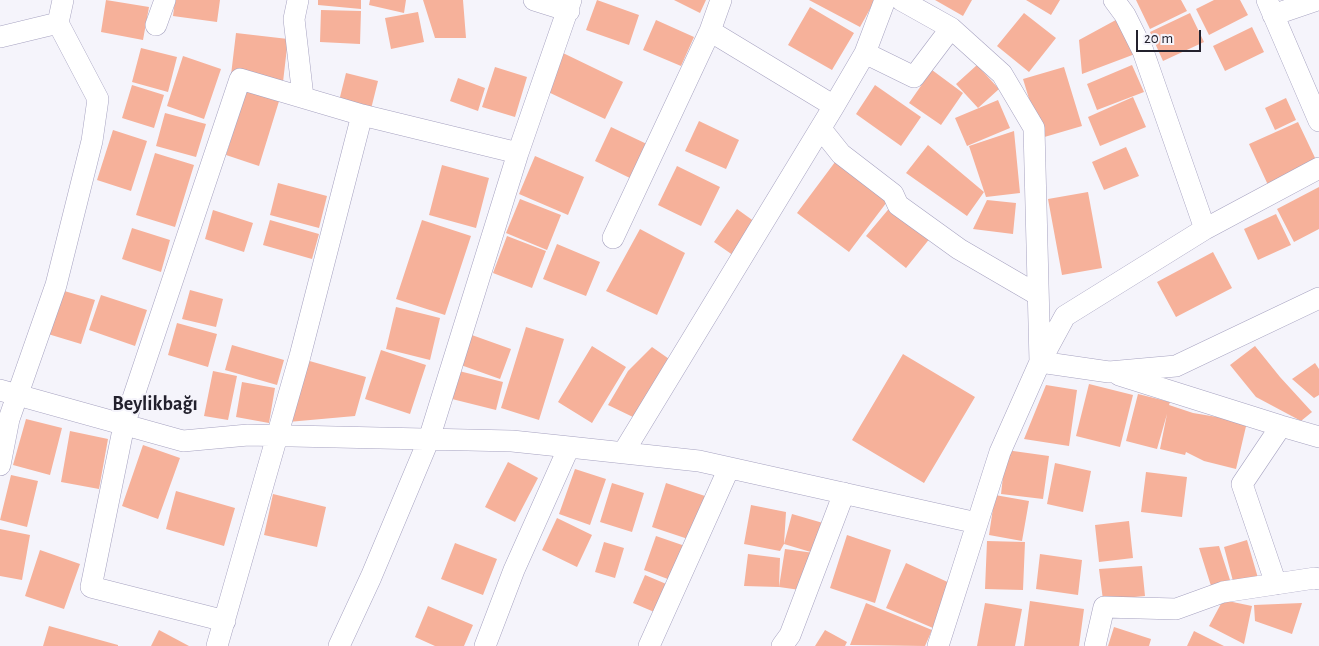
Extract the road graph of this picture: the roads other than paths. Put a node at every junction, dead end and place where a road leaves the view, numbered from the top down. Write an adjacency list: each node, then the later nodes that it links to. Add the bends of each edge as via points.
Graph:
1 (63, 0): 12 (street)
2 (165, 0): 13 (street)
3 (298, 0): 18 (street, via 294,19)
4 (534, 0): 10 (street)
5 (721, 0): 15 (street)
6 (885, 0): 17 (street)
7 (900, 0): 14 (street)
8 (1114, 0): 25 (street, via 1143,51)
9 (1316, 0): 11 (street)
10 (570, 6): 23 (street)
11 (1270, 8): 21 (street)
12 (58, 22): 16 (street); 31 (street, via 98,99 92,141 56,284)
13 (156, 25)
14 (951, 28): 17 (street, via 914,77); 27 (street, via 1002,74 1034,128)
15 (710, 31): 19 (street); 26 (street)
16 (0, 37)
17 (865, 53): 19 (street)
18 (303, 97): 20 (street); 32 (street, via 240,79)
19 (834, 106): 22 (street)
20 (362, 114): 23 (street); 35 (street)
21 (1319, 121)
22 (821, 129): 27 (street, via 841,154 893,194 898,205 959,249); 39 (street)
23 (518, 154): 37 (street)
24 (1319, 168): 25 (street)
25 (1205, 229): 29 (street, via 1065,316)
26 (613, 238)
27 (1038, 295): 29 (street)
28 (1319, 298): 30 (street, via 1176,366)
29 (1040, 362): 30 (street); 43 (street, via 1000,452)
30 (1110, 372): 33 (street)
31 (9, 393): 32 (street); 40 (street, via 9,418)
32 (124, 425): 35 (street, via 183,441 248,435); 46 (street, via 90,587)
33 (1281, 426): 34 (street); 36 (street); 45 (street, via 1242,484)
34 (1319, 427)
35 (277, 436): 37 (street); 46 (street)
36 (1319, 436)
37 (429, 439): 38 (street, via 512,441); 48 (street)
38 (568, 447): 39 (street); 49 (street)
39 (623, 453): 41 (street, via 699,461)
40 (0, 464)
41 (729, 468): 42 (street); 50 (street)
42 (844, 493): 43 (street); 51 (street, via 790,634)
43 (977, 523): 52 (street)
44 (1319, 579): 45 (street)
45 (1276, 584): 53 (street, via 1223,592 1176,610 1104,607)
46 (225, 621): 47 (street)
47 (217, 646)
48 (339, 646)
49 (485, 646)
50 (649, 646)
51 (782, 646)
52 (938, 646)
53 (1095, 646)

